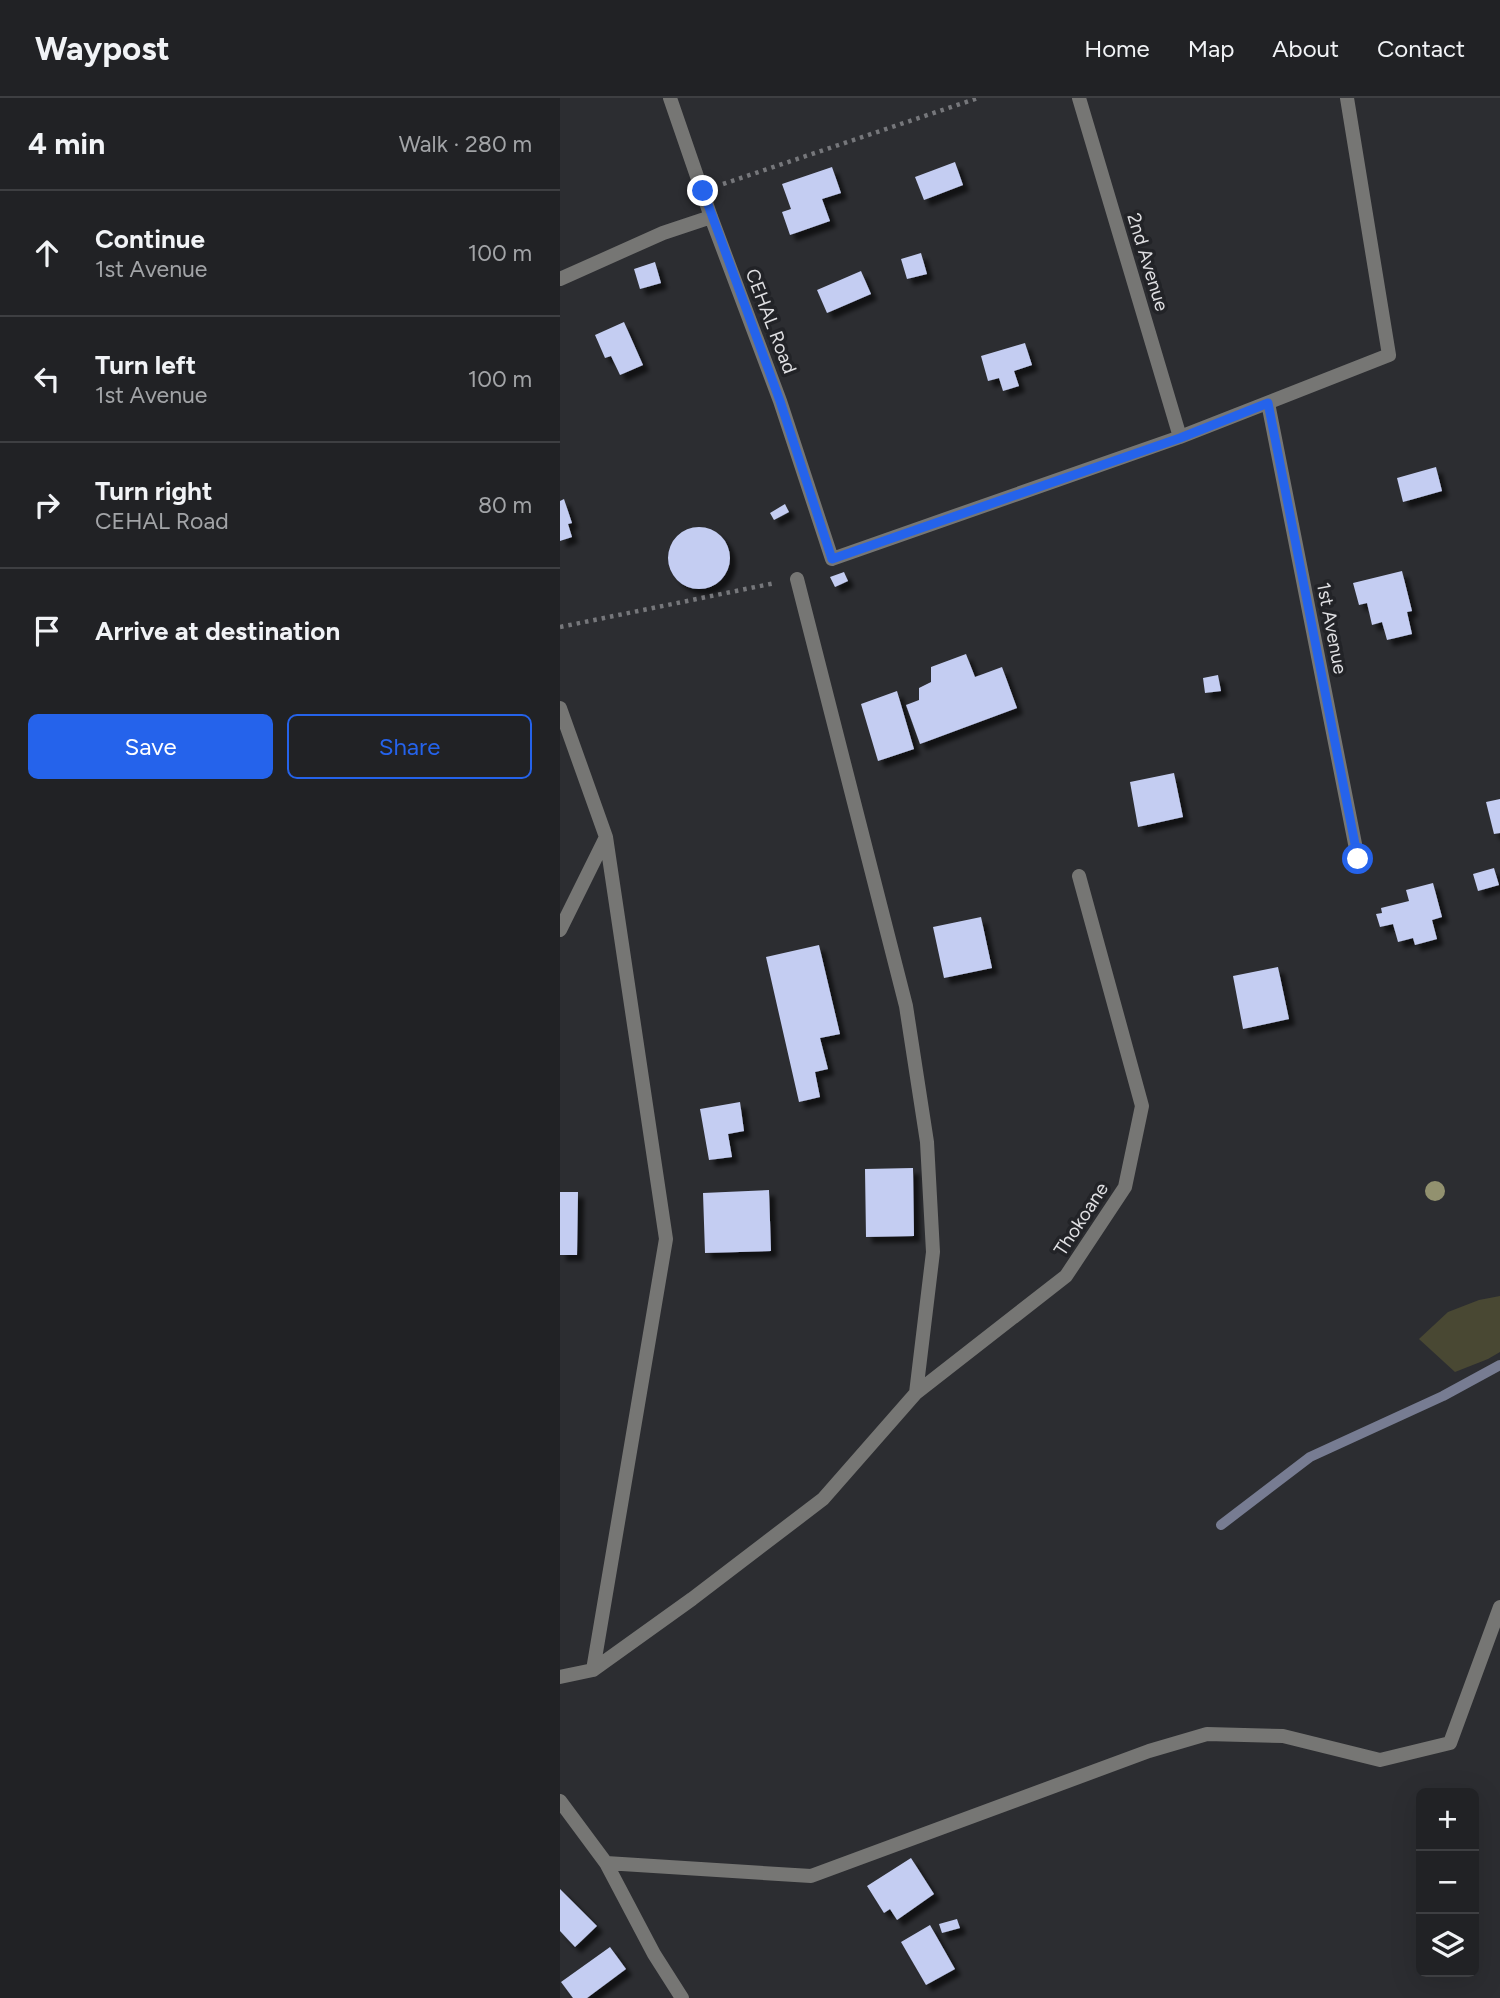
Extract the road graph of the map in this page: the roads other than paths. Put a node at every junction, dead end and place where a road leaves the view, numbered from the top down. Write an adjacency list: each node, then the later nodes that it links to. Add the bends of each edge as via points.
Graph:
1 (670, 98): 4 (street, CEHAL Road)
2 (1079, 98): 7 (street, 2nd Avenue)
3 (1346, 98): 6 (street, via 1389,355)
4 (711, 217): 5 (street); 7 (street, CEHAL Road, via 780,401 832,559)
5 (560, 279)
6 (1268, 403): 7 (street); 11 (street, 1st Avenue)
7 (1180, 438)
8 (797, 579): 14 (street, via 906,1006 927,1142 933,1252)
9 (560, 708): 10 (street)
10 (606, 838): 13 (street); 16 (street, via 666,1239)
11 (1358, 859)
12 (1079, 876): 14 (street, Thokoane, via 1142,1106 1125,1187 1066,1276)
13 (560, 930)
14 (916, 1393): 16 (street, Thokoane, via 823,1499)
15 (1500, 1606): 19 (street, via 1450,1743 1380,1760 1283,1735 1207,1734 1149,1751 811,1876)
16 (593, 1670): 17 (street)
17 (560, 1677)
18 (560, 1801): 19 (street)
19 (606, 1863): 20 (street)
20 (682, 1998)

